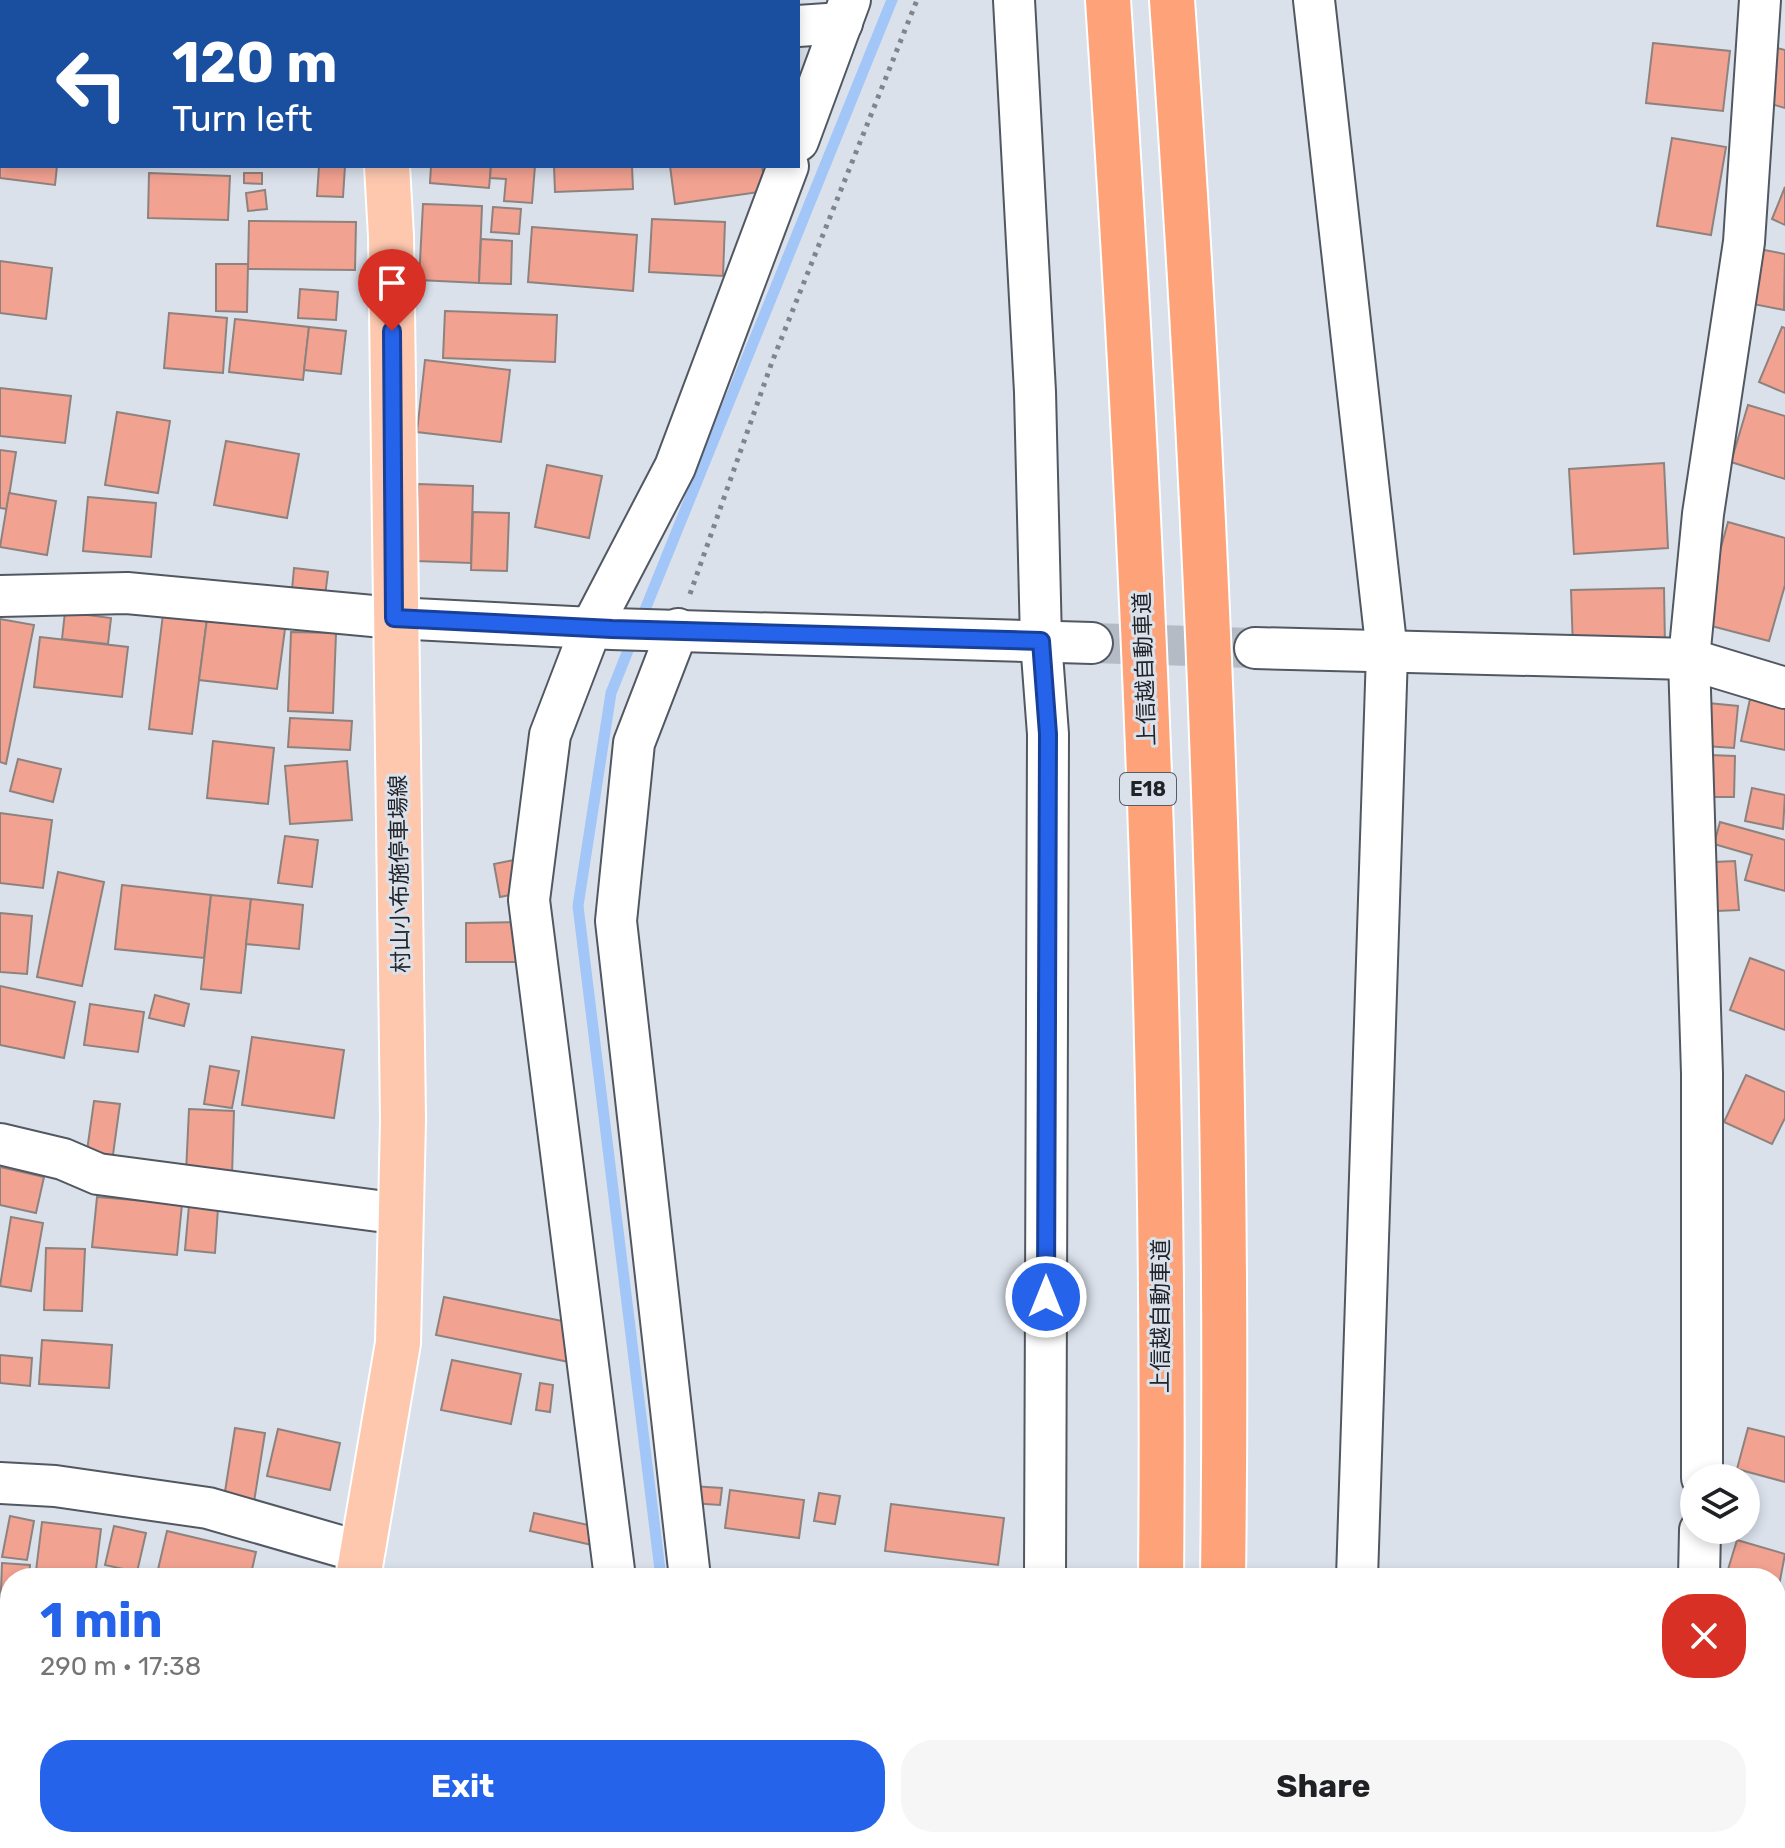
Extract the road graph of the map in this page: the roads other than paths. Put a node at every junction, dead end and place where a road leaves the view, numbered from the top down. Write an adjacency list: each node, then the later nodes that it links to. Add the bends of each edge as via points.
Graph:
1 (1014, 0): 15 (street, via 1035,392)
2 (1108, 0): 30 (highway, 上信越自動車道 / E18, via 1131,364 1149,809)
3 (1172, 0): 31 (highway, via 1213,825)
4 (1314, 0): 18 (street)
5 (1760, 0): 19 (street, via 1744,242 1703,514)
6 (846, 11): 7 (street); 8 (street)
7 (800, 25)
8 (800, 136)
9 (387, 168): 12 (main road, 村山小布施停車場線)
10 (787, 168): 13 (street, via 675,467)
11 (0, 596): 12 (street, via 127,593)
12 (394, 618): 13 (street); 22 (main road, 村山小布施停車場線)
13 (602, 628): 14 (street); 27 (street, via 550,735 529,900)
14 (672, 629): 15 (street); 28 (street, via 634,743 616,921)
15 (1041, 641): 16 (street); 29 (street, via 1048,734)
16 (1092, 643)
17 (1255, 648): 18 (street)
18 (1387, 653): 19 (street); 32 (street)
19 (1689, 659): 20 (street); 23 (street, via 1702,1073)
20 (1785, 688)
21 (0, 1144): 22 (street, via 63,1159 98,1174)
22 (401, 1214): 26 (main road, 村山小布施停車場線, via 398,1343)
23 (1702, 1464)
24 (0, 1483): 26 (street, via 208,1508)
25 (1700, 1544): 33 (street)
26 (361, 1565)
27 (614, 1568)
28 (689, 1568)
29 (1045, 1568)
30 (1161, 1568)
31 (1223, 1568)
32 (1357, 1568)
33 (1699, 1568)

